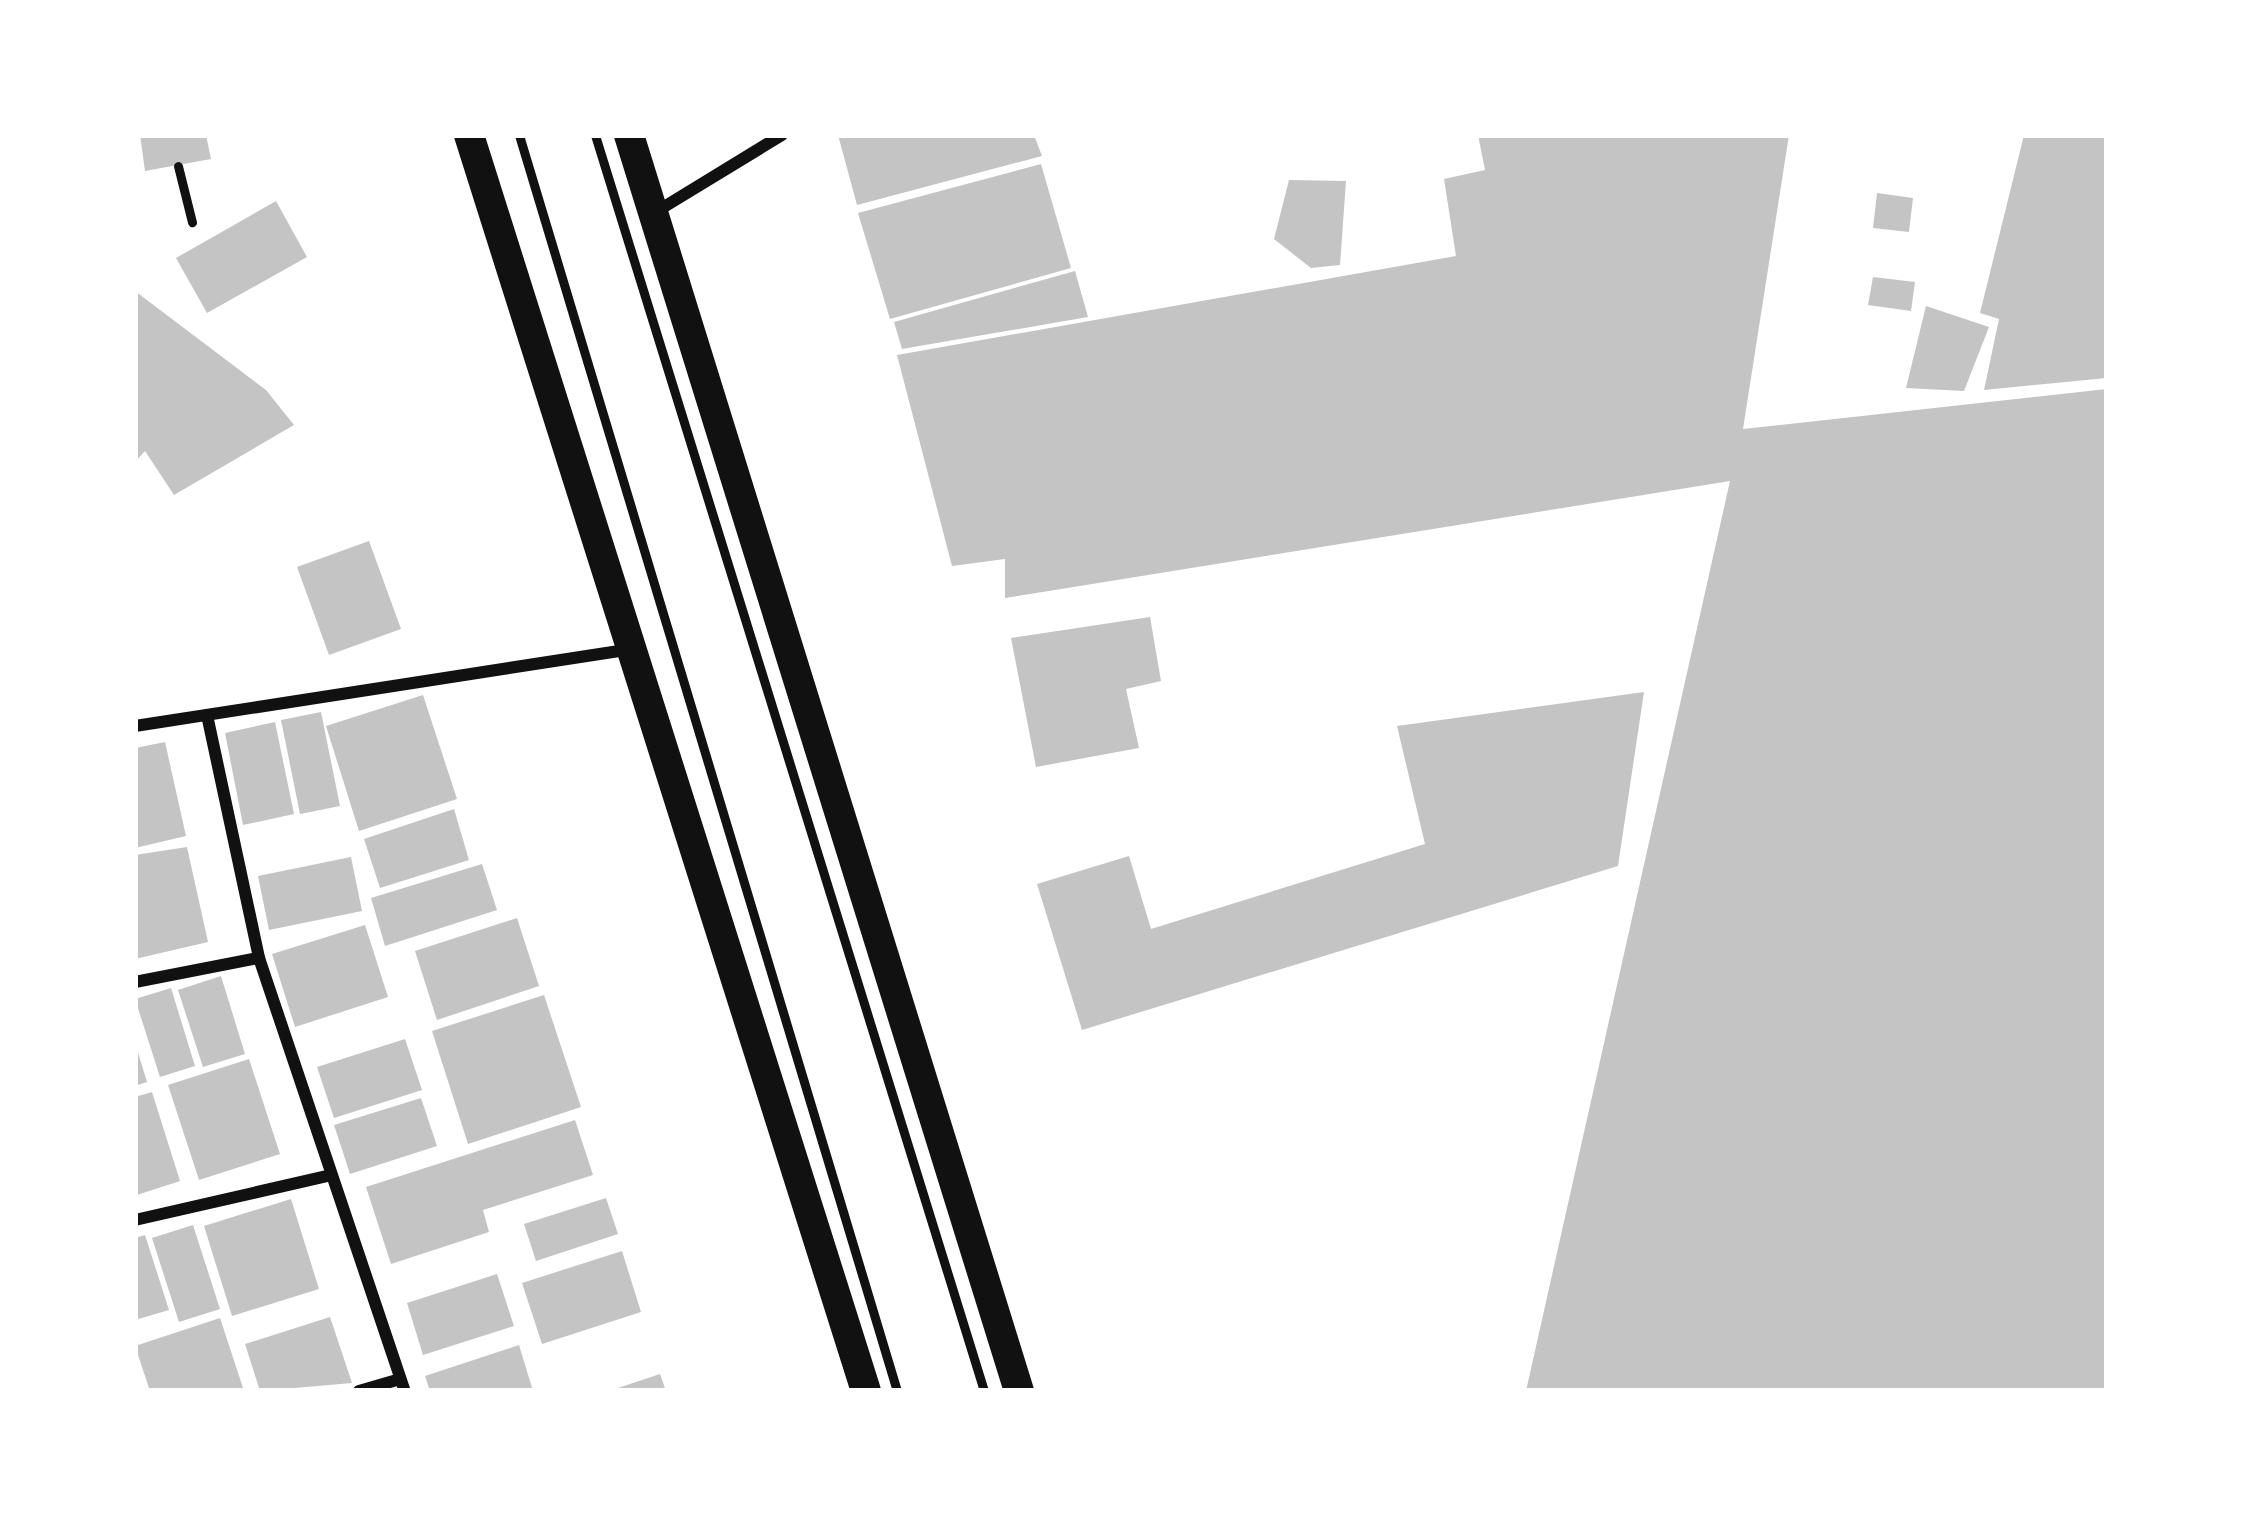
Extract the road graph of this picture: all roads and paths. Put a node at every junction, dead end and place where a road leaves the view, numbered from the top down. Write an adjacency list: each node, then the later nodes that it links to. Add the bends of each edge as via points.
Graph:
1 (470, 135): 9 (main road)
2 (519, 135): 19 (lane)
3 (595, 135): 20 (lane)
4 (628, 135): 7 (main road)
5 (782, 135): 7 (street)
6 (178, 166): 8 (lane)
7 (653, 213): 21 (main road)
8 (192, 222)
9 (633, 649): 10 (street); 18 (main road)
10 (207, 715): 11 (street); 12 (street)
11 (135, 726)
12 (259, 958): 13 (street); 14 (street)
13 (135, 982)
14 (331, 1175): 15 (street); 16 (street)
15 (135, 1220)
16 (403, 1385): 17 (street)
17 (359, 1391)
18 (866, 1391)
19 (897, 1391)
20 (985, 1391)
21 (1019, 1391)

